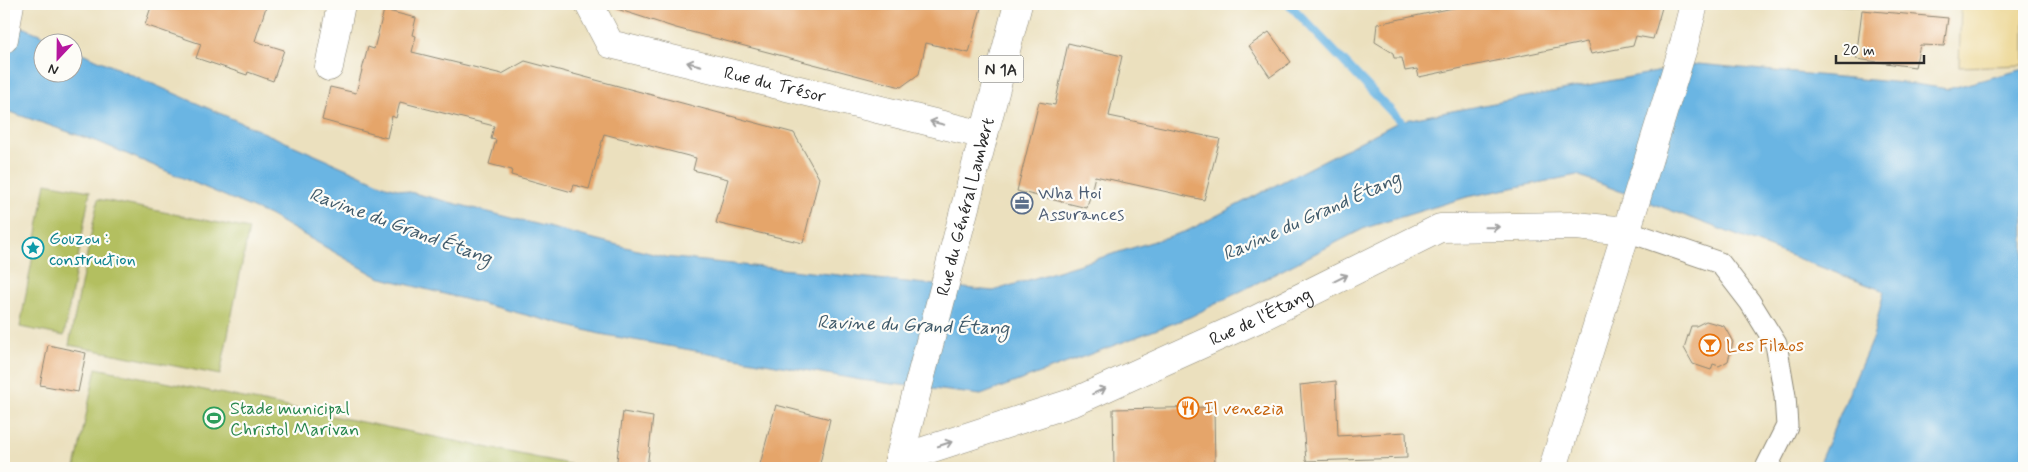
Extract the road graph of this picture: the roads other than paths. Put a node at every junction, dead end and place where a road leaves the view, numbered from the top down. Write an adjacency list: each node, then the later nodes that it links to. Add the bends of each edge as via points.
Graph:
1 (10, 4): 6 (street)
2 (342, 4): 7 (street)
3 (589, 4): 8 (street, Rue du Trésor, one-way to 3, via 610,44)
4 (1018, 4): 8 (street, Rue du Général Lambert / N 1A)
5 (1694, 4): 9 (street)
6 (4, 38)
7 (329, 67)
8 (984, 134): 10 (street, Rue du Général Lambert / N 1A)
9 (1630, 220): 10 (street, Rue de l'Étang, one-way to 9, via 1074,402 1255,320 1440,228 1576,226); 11 (street); 12 (street, via 1720,262 1776,344 1787,426)
10 (898, 464)
11 (1553, 468)
12 (1766, 468)

